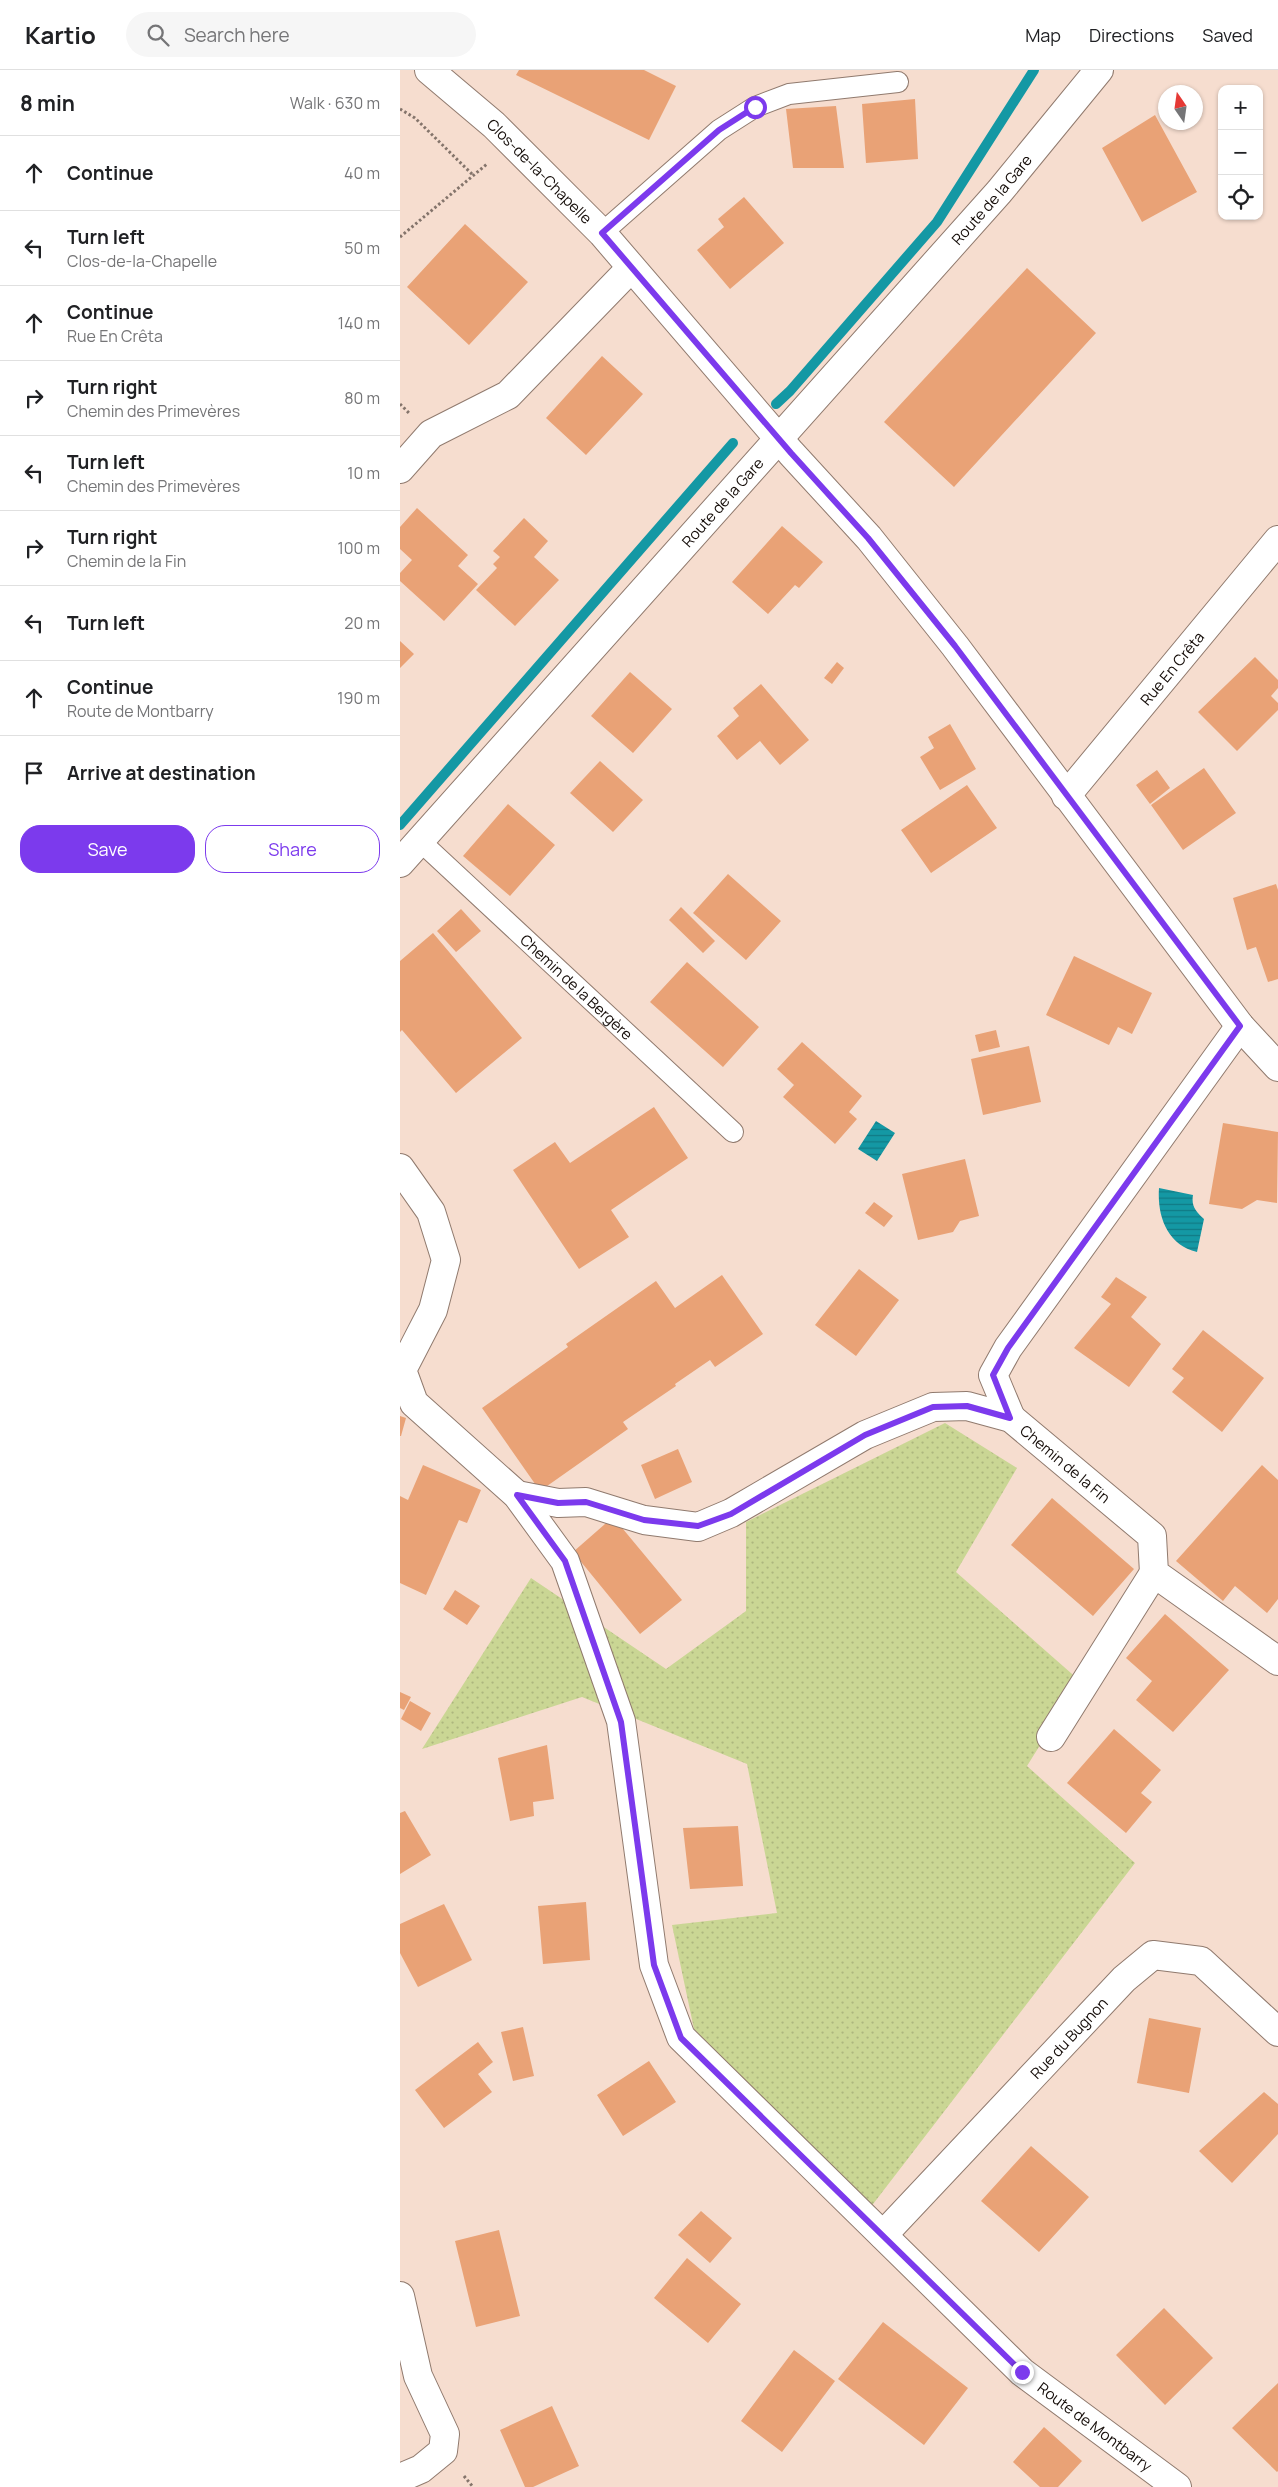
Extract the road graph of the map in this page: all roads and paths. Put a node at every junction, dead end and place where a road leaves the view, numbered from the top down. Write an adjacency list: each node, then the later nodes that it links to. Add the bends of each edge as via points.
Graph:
1 (429, 70): 7 (street, Clos-de-la-Chapelle, via 494,125)
2 (1099, 70): 10 (street, Route de la Gare, via 1000,192)
3 (898, 82): 7 (lane, via 789,94 755,107 719,130)
4 (400, 109): 6 (path, via 415,118)
5 (493, 160): 6 (path)
6 (474, 176): 8 (path)
7 (602, 233): 9 (street, Clos-de-la-Chapelle)
8 (400, 237)
9 (631, 268): 10 (street, Clos-de-la-Chapelle); 11 (street, via 508,394 431,434)
10 (780, 440): 13 (street, via 868,538 943,630); 14 (street, Route de la Gare)
11 (400, 469)
12 (1278, 540): 13 (street, Rue En Crêta)
13 (1066, 796): 16 (street)
14 (420, 841): 15 (street, Route de la Gare); 18 (lane, Chemin de la Bergère)
15 (400, 863)
16 (1240, 1026): 17 (street); 20 (street, via 1008,1348 993,1375)
17 (1278, 1067)
18 (733, 1132)
19 (400, 1168): 21 (street, Route de Montbarry, via 431,1212 446,1260 433,1310 402,1370 414,1403)
20 (1010, 1418): 21 (street, Chemin de la Fin, via 967,1406 933,1407 865,1435 731,1514 698,1526 644,1520 586,1502 558,1503); 22 (street, Chemin de la Fin, via 1152,1536)
21 (517, 1495): 26 (street, Route de Montbarry, via 565,1561 621,1722 654,1965 681,2038)
22 (1154, 1573): 23 (street); 24 (street)
23 (1278, 1661)
24 (1051, 1737)
25 (1278, 2032): 26 (street, Rue du Bugnon, via 1201,1961 1153,1955 1124,1979)
26 (883, 2235): 29 (street, Route de Montbarry, via 1022,2372)
27 (400, 2296): 28 (street, via 418,2376 445,2434 443,2451 422,2469)
28 (400, 2478)
29 (1177, 2487)

